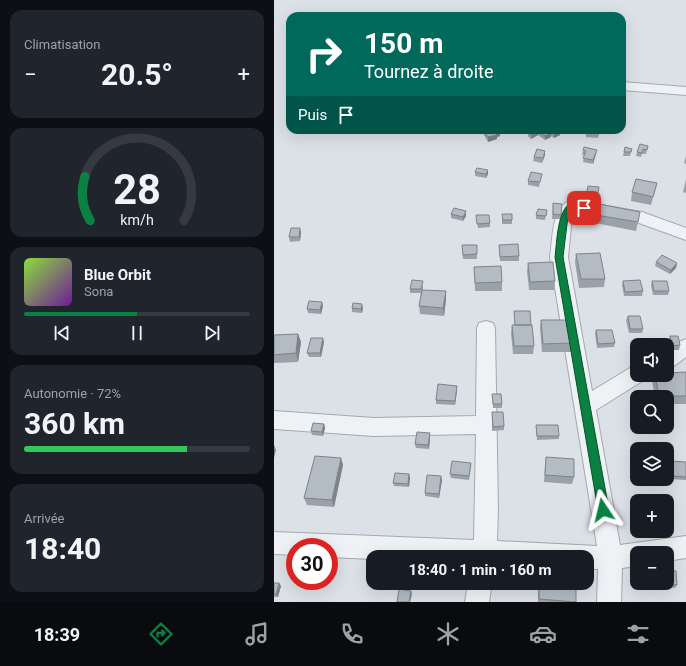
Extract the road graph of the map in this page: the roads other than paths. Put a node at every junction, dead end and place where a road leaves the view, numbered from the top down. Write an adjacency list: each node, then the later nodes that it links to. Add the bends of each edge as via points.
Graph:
1 (626, 86): 2 (street)
2 (686, 90)
3 (686, 234): 8 (street, via 642,218 572,206 564,216 559,257)
4 (486, 328): 10 (street)
5 (686, 348): 6 (street)
6 (674, 356)
7 (630, 378): 8 (street)
8 (584, 407): 18 (street)
9 (274, 420): 10 (street, via 374,427)
10 (487, 425): 15 (street)
11 (274, 543): 14 (street)
12 (686, 547): 13 (street)
13 (674, 549)
14 (397, 550)
15 (485, 550)
16 (630, 555): 18 (street)
17 (594, 558): 18 (street)
18 (610, 558): 21 (street)
19 (479, 590): 20 (street)
20 (477, 602)
21 (609, 602)

